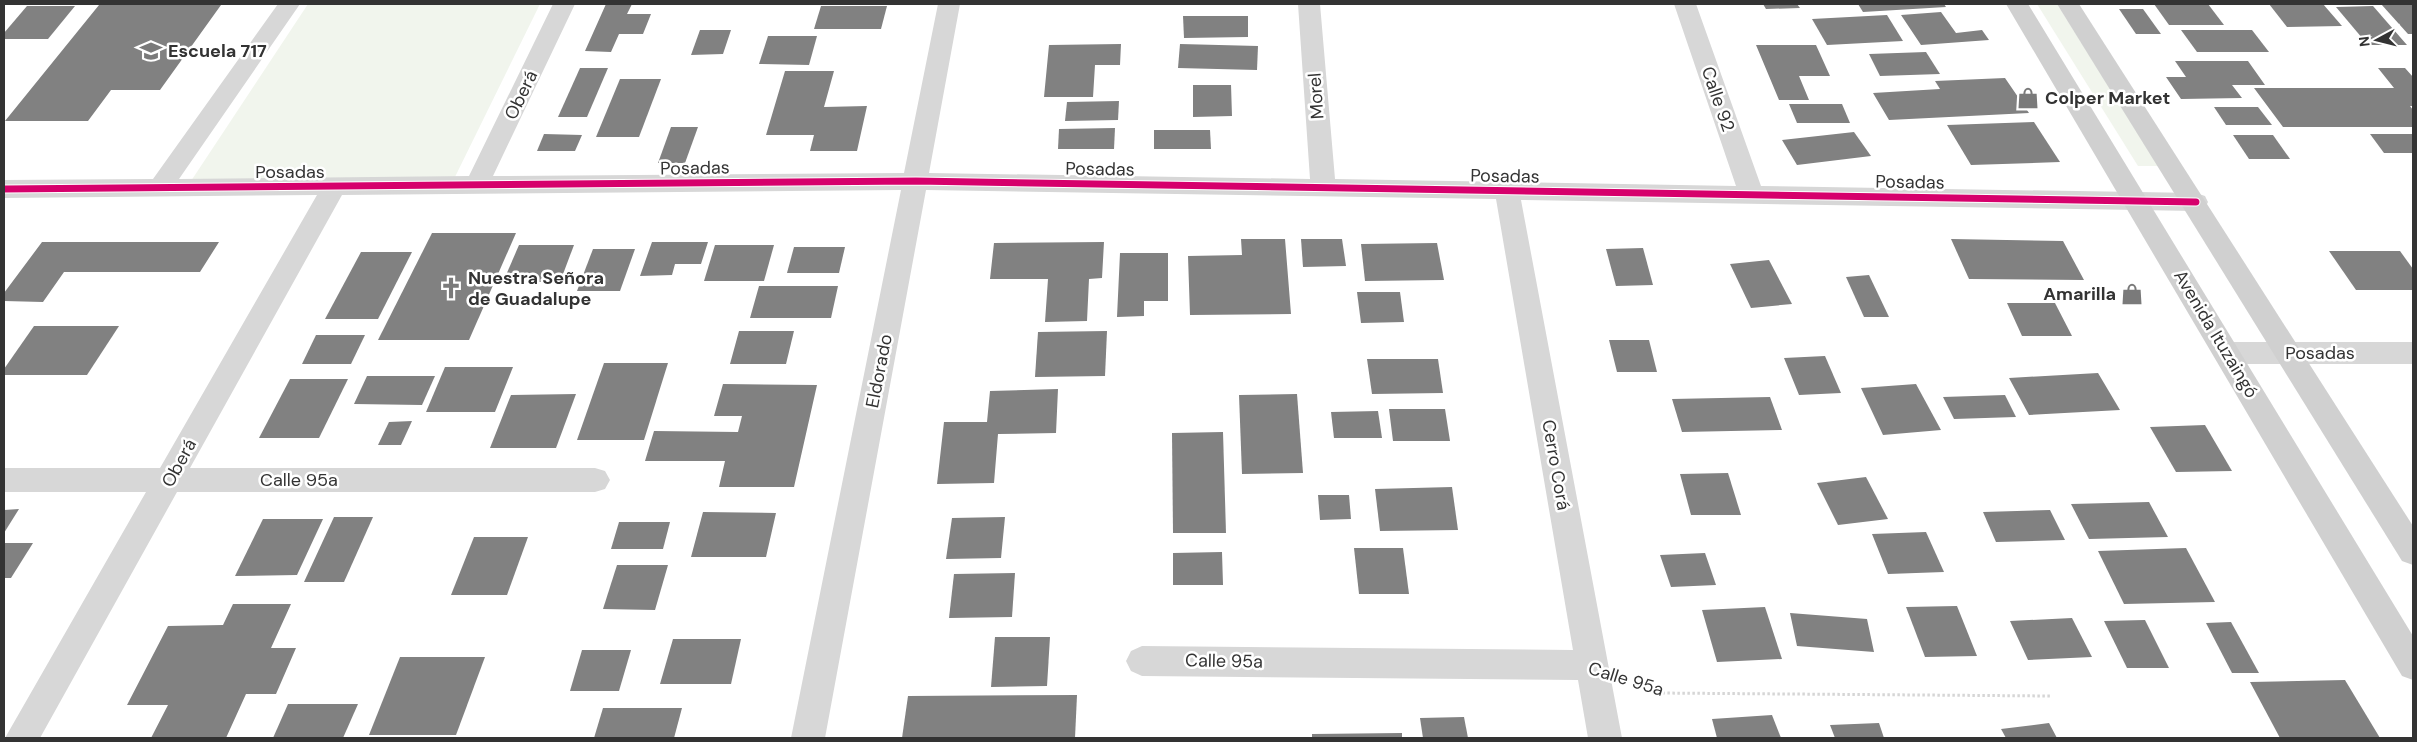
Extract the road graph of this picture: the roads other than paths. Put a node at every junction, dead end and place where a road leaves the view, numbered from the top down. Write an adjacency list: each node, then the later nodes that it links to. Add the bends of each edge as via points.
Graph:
1 (290, 4): 11 (street)
2 (564, 4): 9 (street, Oberá)
3 (949, 4): 8 (street, Eldorado)
4 (1309, 4): 12 (street, Morel)
5 (1685, 4): 15 (street, Calle 92)
6 (2017, 4): 16 (main road, Avenida Ituzaingó)
7 (2068, 4): 17 (main road)
8 (916, 181): 9 (street, Posadas); 12 (street, Posadas); 29 (street, Eldorado)
9 (477, 186): 10 (street, Posadas)
10 (334, 187): 11 (street, Posadas); 22 (street, Oberá)
11 (160, 188): 13 (street, Posadas)
12 (1323, 188): 14 (street, Posadas)
13 (4, 189)
14 (1507, 191): 15 (street, Posadas); 26 (street, Cerro Corá)
15 (1752, 195): 16 (street, Posadas)
16 (2137, 201): 17 (street, Posadas); 18 (main road, Avenida Ituzaingó)
17 (2196, 202): 19 (main road)
18 (2227, 353): 19 (street, Posadas); 27 (main road, Avenida Ituzaingó)
19 (2288, 353): 20 (street, Posadas); 24 (main road)
20 (2413, 353)
21 (4, 480): 22 (street, Calle 95a)
22 (169, 480): 23 (street, Calle 95a); 28 (street, Oberá)
23 (595, 480)
24 (2413, 552)
25 (1142, 661): 26 (street, Calle 95a)
26 (1592, 665): 30 (street, Cerro Corá)
27 (2413, 665)
28 (22, 738)
29 (808, 738)
30 (1605, 738)

